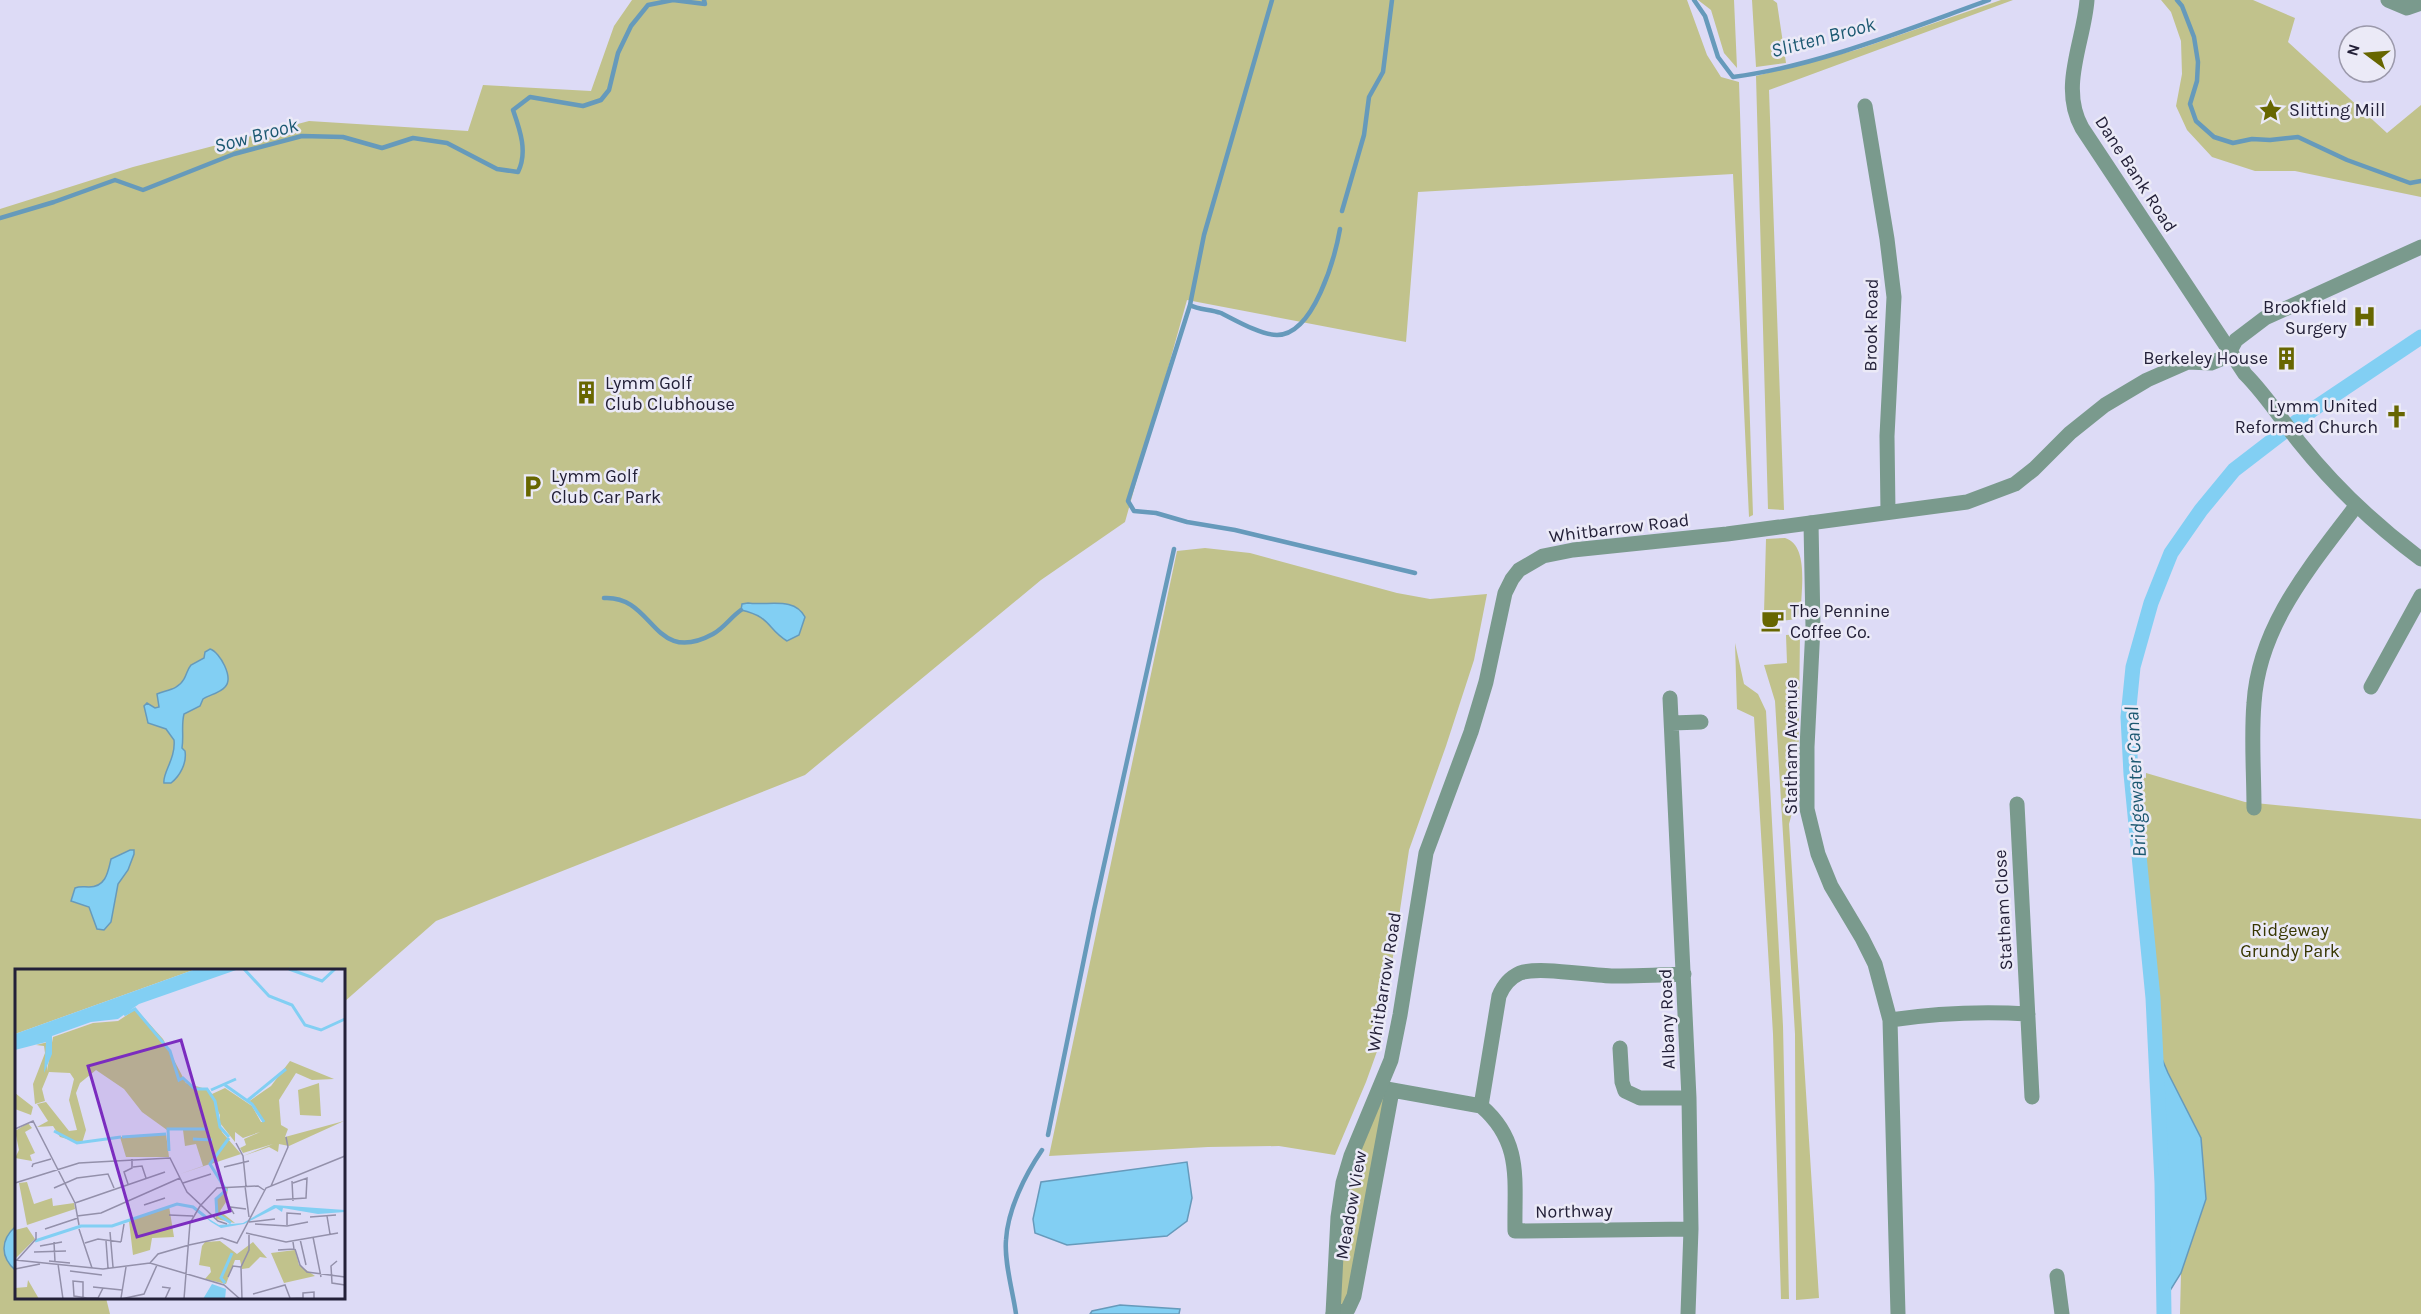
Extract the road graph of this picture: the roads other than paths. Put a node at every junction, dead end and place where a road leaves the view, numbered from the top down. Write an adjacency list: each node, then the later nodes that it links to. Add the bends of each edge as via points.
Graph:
1 (2087, 0): 6 (street, Dane Bank Road, via 2072,87 2077,119)
2 (2388, 0): 3 (street, via 2406,8)
3 (2421, 3)
4 (1865, 106): 8 (street, Brook Road, via 1894,297 1887,436)
5 (2421, 247): 6 (street, Whitbarrow Road, via 2265,318 2236,340)
6 (2230, 351): 7 (street, Dane Bank Road, via 2299,442); 8 (street, Whitbarrow Road, via 2211,363 2188,362 2157,375 2105,405 2015,484 1967,502)
7 (2356, 506): 10 (street, Dane Bank Road); 17 (street, via 2280,612 2266,645 2254,702)
8 (1888, 512): 9 (street, Whitbarrow Road)
9 (1810, 523): 20 (street, Statham Avenue, via 1813,627 1807,809 1831,886 1875,964); 22 (street, Whitbarrow Road, via 1573,550 1530,562 1512,579 1502,603 1471,732 1426,853)
10 (2421, 559)
11 (2421, 596): 12 (street)
12 (2371, 687)
13 (1670, 698): 15 (street, Albany Road)
14 (1701, 722): 15 (street)
15 (1672, 723): 18 (street, Albany Road)
16 (2017, 804): 19 (street, Statham Close)
17 (2254, 808)
18 (1684, 974): 24 (street, Albany Road); 25 (street, via 1613,976 1536,971 1512,977 1499,996)
19 (2028, 1014): 20 (street, via 1984,1011); 23 (street, Statham Close)
20 (1890, 1020): 30 (street, Statham Avenue)
21 (1620, 1048): 24 (street, via 1625,1091 1640,1098)
22 (1386, 1089): 25 (street); 28 (street, Whitbarrow Road, via 1350,1156 1343,1183); 28 (street, Meadow View, via 1354,1296 1348,1309)
23 (2032, 1097)
24 (1689, 1098): 26 (street, Albany Road)
25 (1481, 1106): 26 (street, Northway, via 1504,1130 1512,1150 1515,1231)
26 (1691, 1228): 29 (street, Albany Road)
27 (2057, 1276): 31 (street)
28 (1333, 1314)
29 (1688, 1314)
30 (1898, 1314)
31 (2062, 1314)

